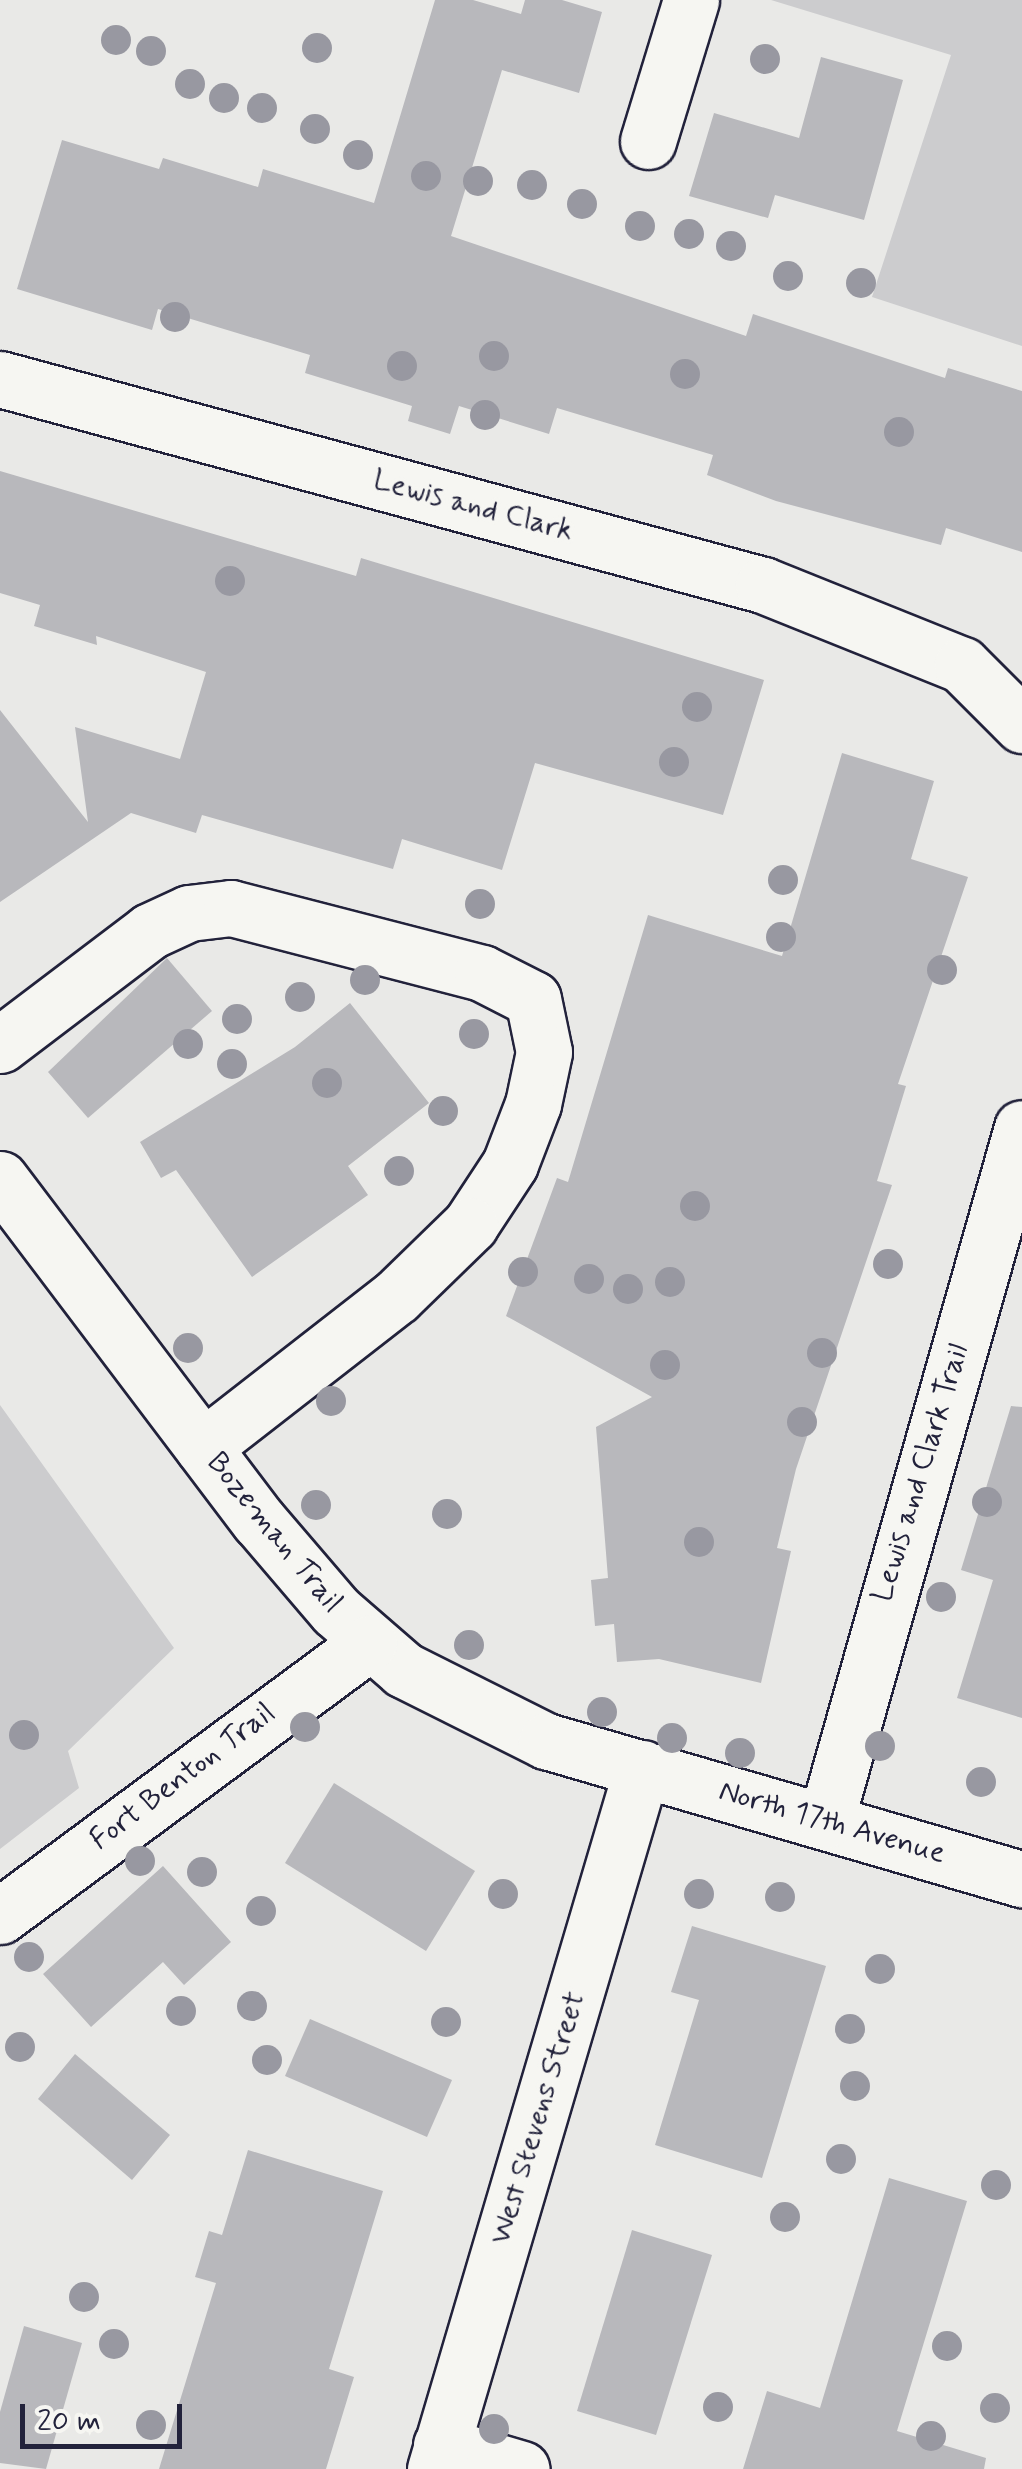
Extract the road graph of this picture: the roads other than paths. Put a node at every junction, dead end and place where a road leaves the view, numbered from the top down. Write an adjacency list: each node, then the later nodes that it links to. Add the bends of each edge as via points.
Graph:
1 (691, 0): 2 (street)
2 (648, 141)
3 (0, 379): 4 (street, Lewis and Clark, via 763,585 962,665)
4 (1022, 725)
5 (0, 1044): 8 (street, via 150,931 189,913 231,908 482,973 533,999 544,1052 533,1104 510,1164 470,1224 397,1296)
6 (1022, 1128): 11 (street, Lewis and Clark Trail, via 886,1585)
7 (0, 1179): 8 (street, Bozeman Trail)
8 (202, 1446): 9 (street, Bozeman Trail)
9 (369, 1642): 10 (street, Bozeman Trail, via 404,1670 546,1741); 13 (street, Fort Benton Trail)
10 (642, 1768): 11 (street, North 17th Avenue); 14 (street, West Stevens Street)
11 (826, 1820): 12 (street, North 17th Avenue)
12 (1022, 1879)
13 (0, 1916)
14 (438, 2457): 15 (street)
15 (522, 2469)

